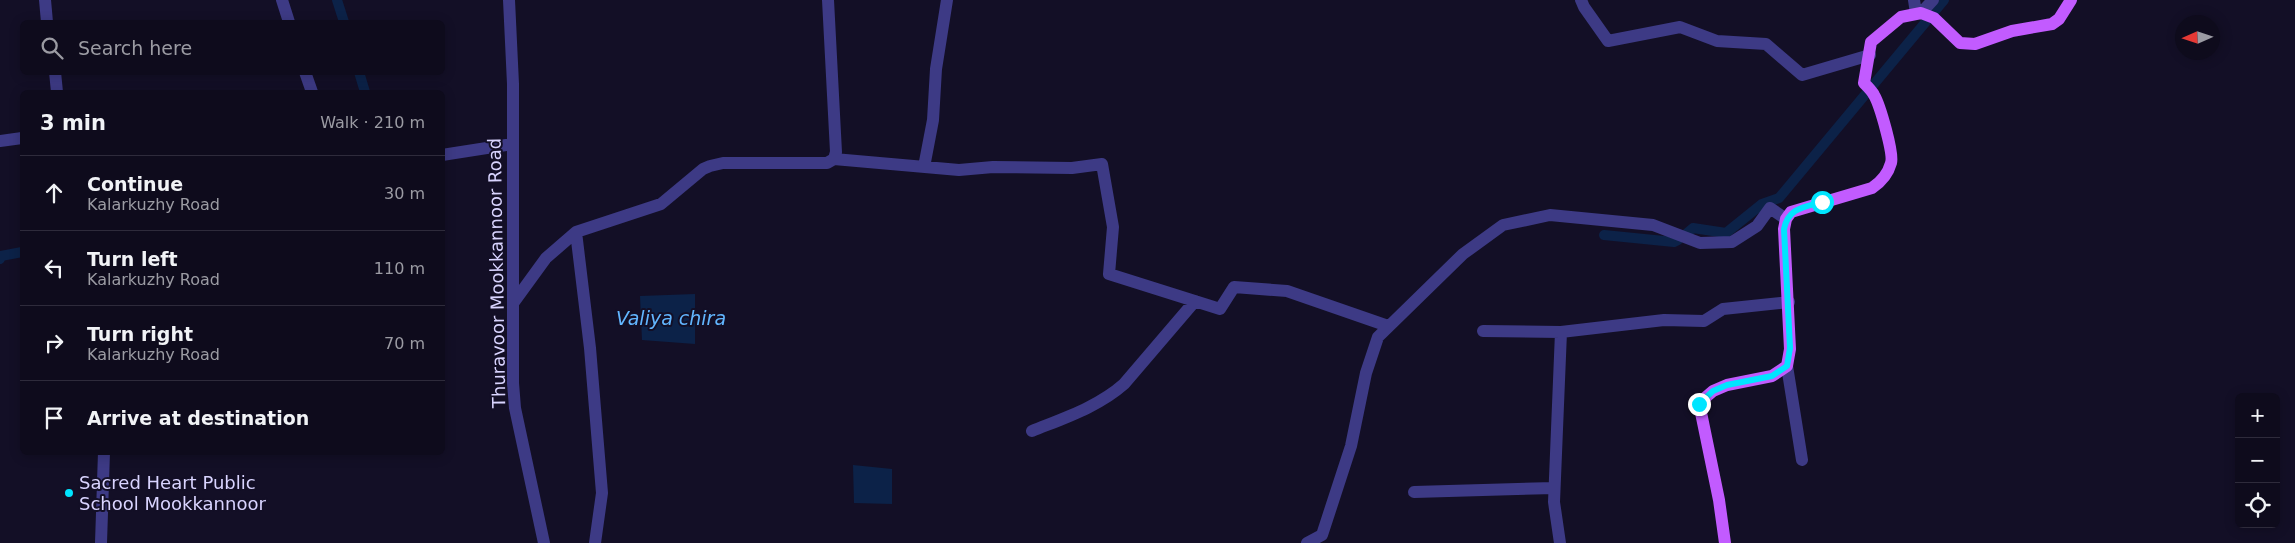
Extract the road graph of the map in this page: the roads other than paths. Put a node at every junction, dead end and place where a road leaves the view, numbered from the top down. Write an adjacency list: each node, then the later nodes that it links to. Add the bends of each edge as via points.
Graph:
1 (45, 0): 10 (street)
2 (282, 0): 11 (street)
3 (509, 0): 19 (street, Thuravoor Mookkannoor Road)
4 (828, 0): 21 (street)
5 (947, 0): 22 (street, via 936,69 933,120)
6 (1581, 0): 12 (street, via 1608,41 1680,27 1716,41 1766,44 1802,75)
7 (1932, 0): 9 (street)
8 (2071, 0): 9 (main road, via 2052,24 2012,31 1968,45 1960,43 1934,18)
9 (1917, 9): 12 (main road, via 1882,32 1872,42)
10 (47, 20)
11 (288, 20)
12 (1870, 55): 23 (main road, via 1864,83 1875,96 1891,148 1892,162 1881,182 1872,188 1798,208)
13 (55, 75): 15 (street)
14 (307, 75): 16 (street)
15 (57, 90)
16 (311, 90)
17 (20, 138): 18 (street)
18 (0, 141)
19 (512, 144): 20 (street); 26 (street, Thuravoor Mookkannoor Road)
20 (445, 155)
21 (834, 159): 22 (street); 24 (street, via 827,163 710,166 661,204)
22 (924, 167): 25 (street, via 959,170 1072,168 1102,164 1113,227 1109,274)
23 (1786, 219): 27 (main road); 28 (street, via 1770,208 1757,226 1732,242 1716,243 1700,243 1653,225 1550,215 1504,225 1463,254)
24 (576, 232): 26 (street, via 546,258); 39 (street, via 602,493)
25 (1194, 301): 28 (street, via 1220,309 1234,287 1287,291); 32 (street, via 1114,393 1080,412)
26 (514, 302): 38 (street, Thuravoor Mookkannoor Road, via 515,408)
27 (1789, 302): 30 (street, via 1723,309 1704,321 1664,320); 31 (main road)
28 (1388, 326): 40 (street, via 1378,337 1369,364 1351,446 1322,534)
29 (1483, 331): 30 (street)
30 (1560, 332): 35 (street)
31 (1787, 366): 34 (street); 42 (main road, via 1772,376 1713,391 1699,404)
32 (1032, 431)
33 (104, 455): 37 (street)
34 (1802, 460)
35 (1554, 488): 36 (street); 41 (street)
36 (1414, 492)
37 (102, 543)
38 (544, 543)
39 (595, 543)
40 (1307, 543)
41 (1560, 543)
42 (1725, 543)

